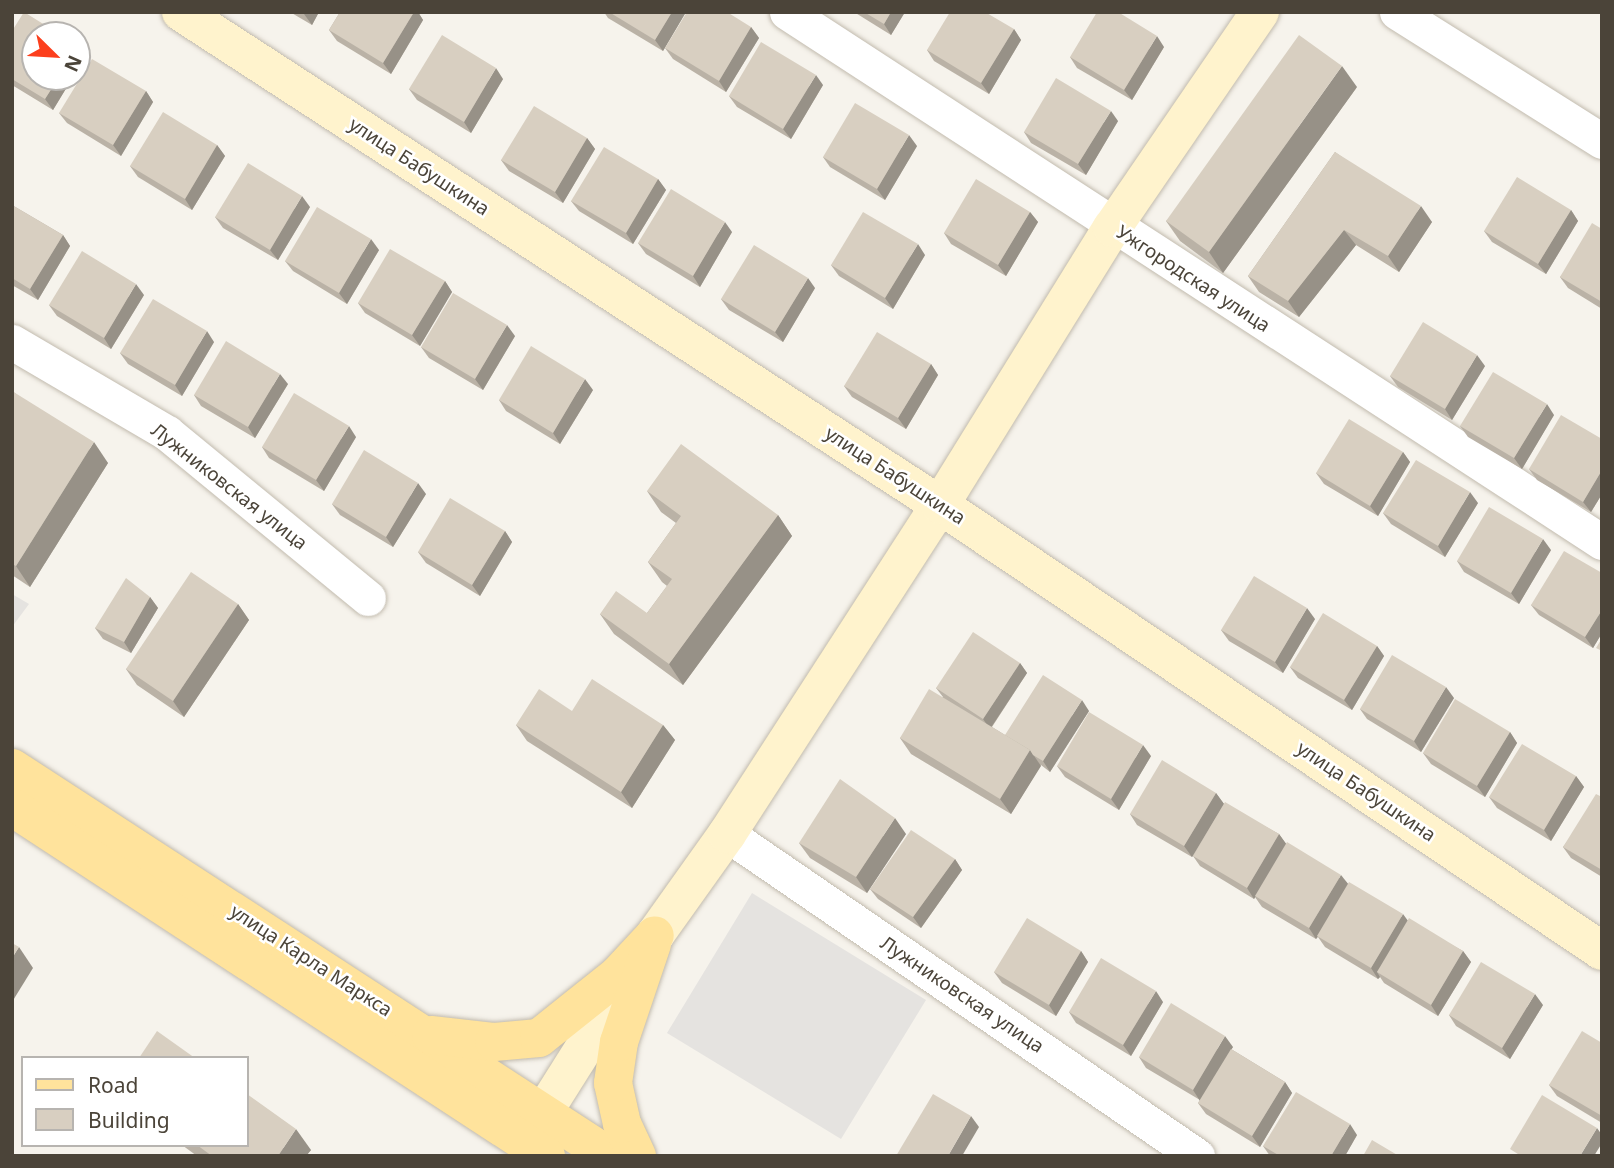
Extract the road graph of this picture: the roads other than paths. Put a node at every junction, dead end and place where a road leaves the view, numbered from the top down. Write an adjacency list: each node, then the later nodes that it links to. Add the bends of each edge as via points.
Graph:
1 (181, 12): 8 (street, улица Бабушкина)
2 (787, 12): 6 (street, Ужгородская улица)
3 (1260, 12): 6 (street)
4 (1397, 12): 5 (street)
5 (1602, 141)
6 (1112, 228): 8 (street); 9 (street, Ужгородская улица)
7 (12, 342): 10 (street, Лужниковская улица, via 167,433)
8 (940, 505): 13 (street); 15 (street, улица Бабушкина)
9 (1602, 542)
10 (368, 598)
11 (12, 768): 16 (main road, улица Карла Маркса)
12 (12, 807): 17 (main road, улица Карла Маркса)
13 (727, 834): 14 (street); 20 (street, Лужниковская улица)
14 (655, 935): 16 (main road, via 618,975 539,1038 494,1042); 17 (street); 19 (main road, via 620,1042 613,1083 622,1124)
15 (1602, 951)
16 (423, 1034): 17 (main road, улица Карла Маркса)
17 (532, 1142): 18 (main road, улица Карла Маркса)
18 (609, 1156)
19 (637, 1156)
20 (1197, 1156)

